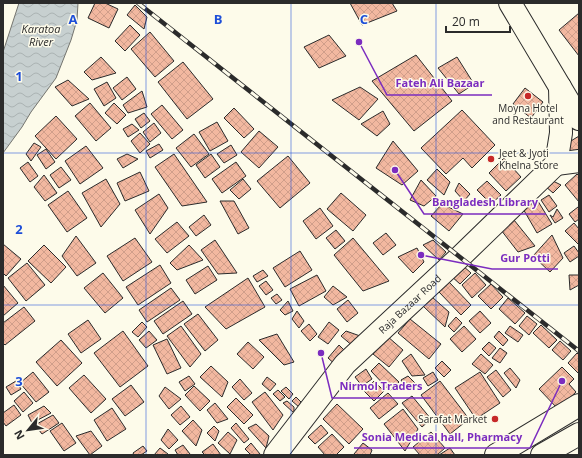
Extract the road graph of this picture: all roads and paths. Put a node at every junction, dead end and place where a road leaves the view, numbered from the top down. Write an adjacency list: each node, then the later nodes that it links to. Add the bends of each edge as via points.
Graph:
1 (510, 3): 2 (main road)
2 (560, 87): 3 (main road); 5 (main road, via 561,133)
3 (579, 119)
4 (579, 161): 5 (main road)
5 (556, 164): 8 (main road, Raja Bazaar Road, via 345,364)
6 (579, 404): 9 (main road)
7 (579, 434): 10 (main road)
8 (275, 455)
9 (496, 455)
10 (542, 455)

